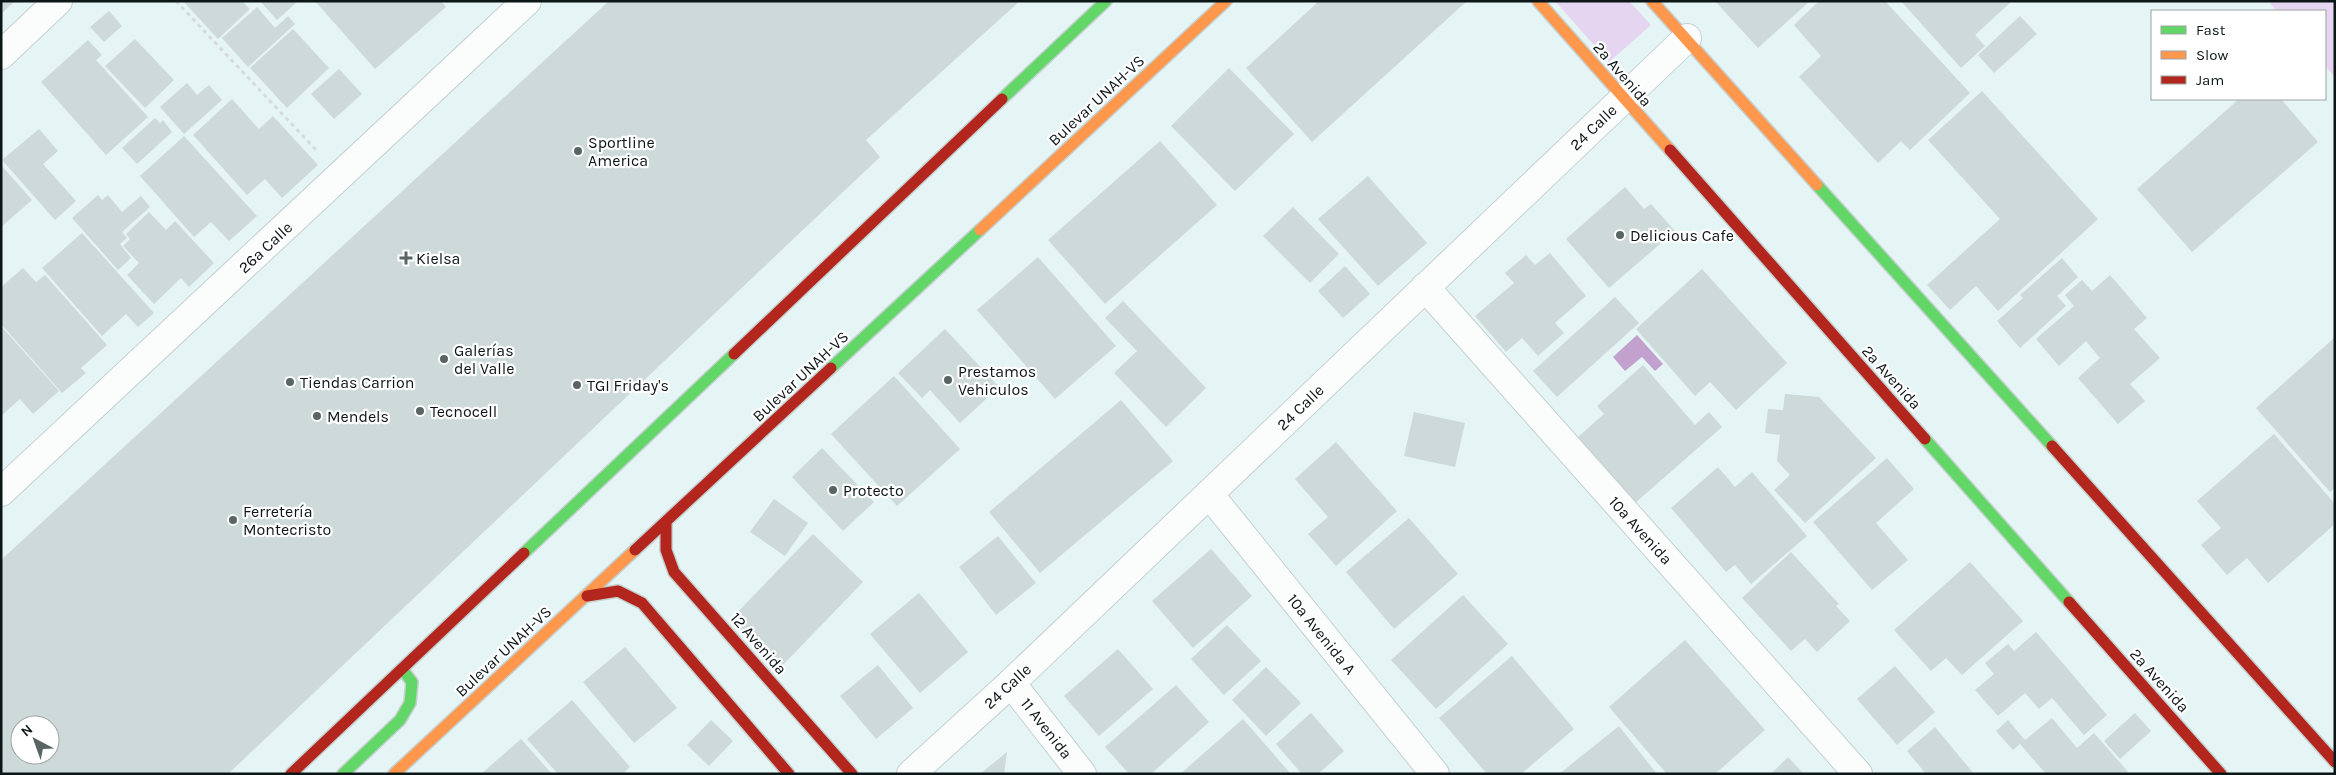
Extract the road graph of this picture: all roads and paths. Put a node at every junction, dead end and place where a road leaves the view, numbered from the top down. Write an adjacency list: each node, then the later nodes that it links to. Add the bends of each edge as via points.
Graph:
1 (58, 1): 9 (street)
2 (176, 1): 11 (path)
3 (527, 1): 11 (street, 26a Calle)
4 (1106, 1): 17 (street)
5 (1226, 1): 15 (street, Bulevar UNAH-VS)
6 (1538, 1): 10 (street, 2a Avenida)
7 (1652, 1): 8 (street)
8 (1687, 38): 10 (street, 24 Calle); 19 (street)
9 (1, 55)
10 (1623, 98): 12 (street, 24 Calle); 29 (street, 2a Avenida)
11 (341, 176): 13 (street, 26a Calle)
12 (1425, 287): 14 (street, 24 Calle); 28 (street, 10a Avenida)
13 (1, 492)
14 (1209, 494): 18 (street, 24 Calle); 27 (street, 10a Avenida A)
15 (666, 523): 16 (street, Bulevar UNAH-VS); 24 (street, 12 Avenida, via 666,550 674,572)
16 (587, 596): 22 (street, Bulevar UNAH-VS); 23 (street, via 618,592 642,603)
17 (402, 669): 20 (street); 21 (street, via 412,682 410,702 400,720)
18 (1012, 683): 25 (street, 24 Calle); 26 (street, 11 Avenida)
19 (2335, 762)
20 (291, 774)
21 (343, 774)
22 (394, 774)
23 (789, 774)
24 (852, 774)
25 (912, 774)
26 (1082, 774)
27 (1435, 774)
28 (1858, 774)
29 (2222, 774)

